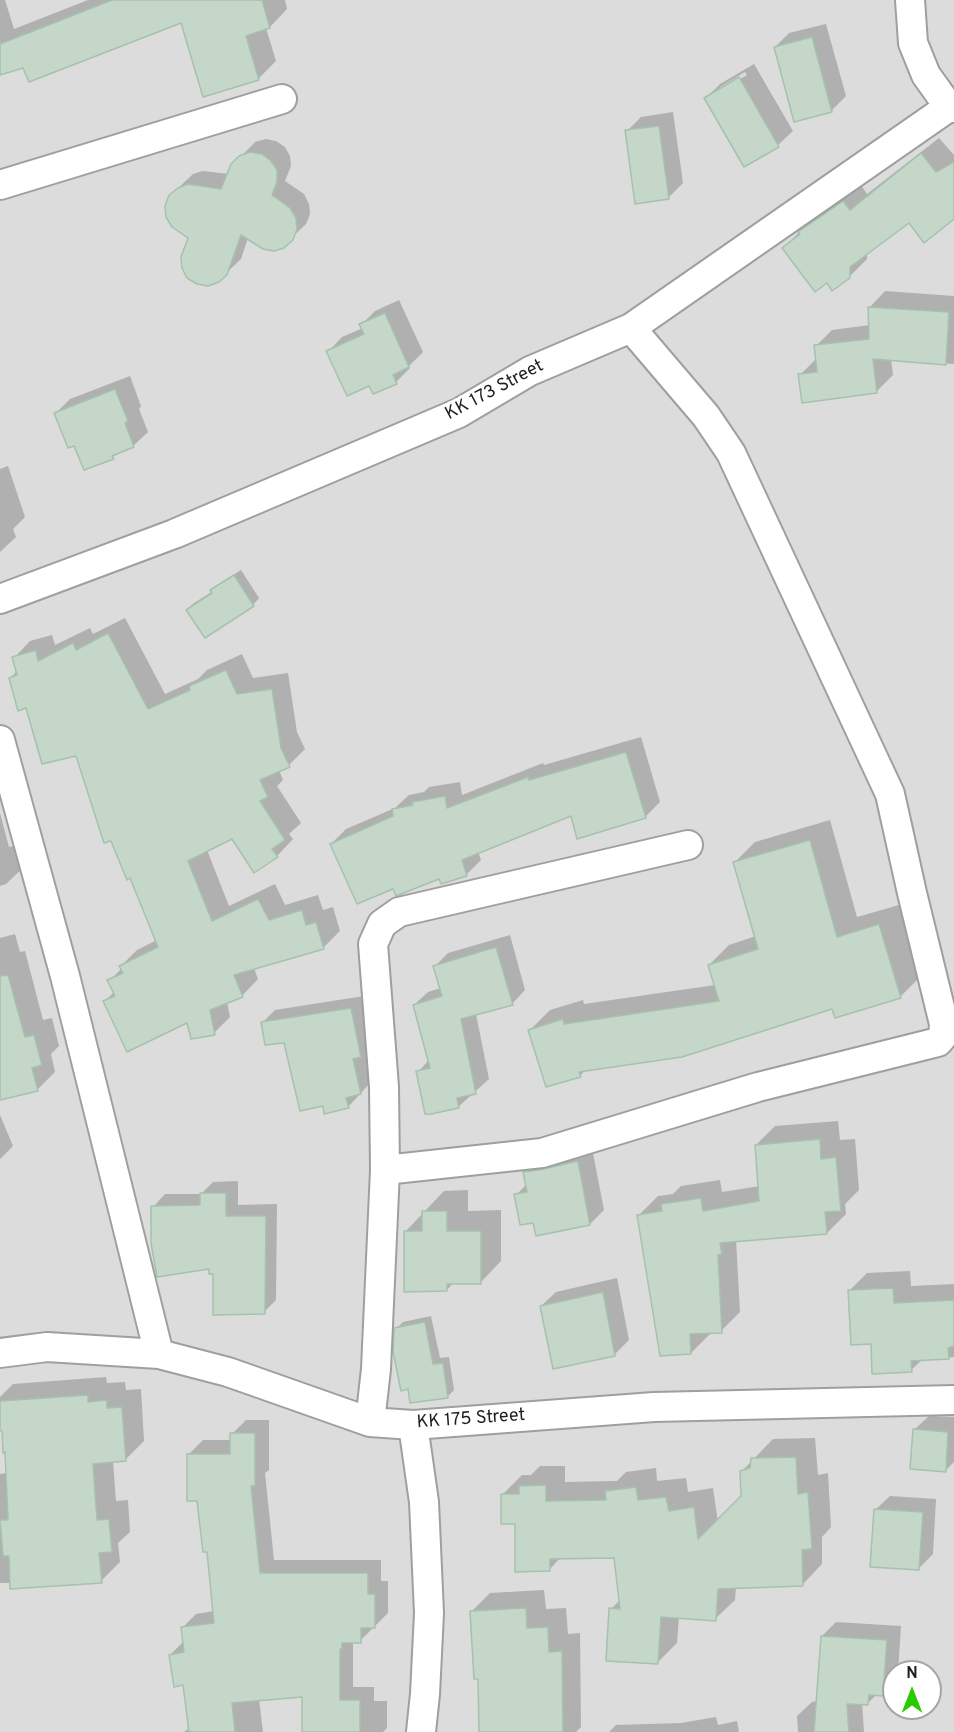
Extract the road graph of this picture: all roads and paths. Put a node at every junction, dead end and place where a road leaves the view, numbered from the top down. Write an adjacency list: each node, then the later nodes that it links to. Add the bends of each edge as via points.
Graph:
1 (910, 0): 3 (street, via 914,43 926,75)
2 (282, 99): 4 (street)
3 (952, 107): 5 (street, KK 173 Street)
4 (0, 185)
5 (631, 328): 6 (street, KK 173 Street, via 530,371 459,413 174,534); 9 (street, via 731,453 890,794 944,1024 943,1036 938,1042 758,1087 542,1153)
6 (0, 599)
7 (0, 740): 11 (street, via 65,976)
8 (688, 845): 9 (street, via 399,912 382,924 373,944 384,1087)
9 (385, 1170): 13 (street)
10 (0, 1353): 11 (street, KK 175 Street, via 47,1347)
11 (159, 1354): 13 (street, KK 175 Street, via 228,1372)
12 (954, 1400): 14 (street, KK 175 Street, via 654,1407)
13 (370, 1422): 14 (street, KK 175 Street)
14 (413, 1425): 15 (street, via 424,1502 429,1612)
15 (421, 1732)

